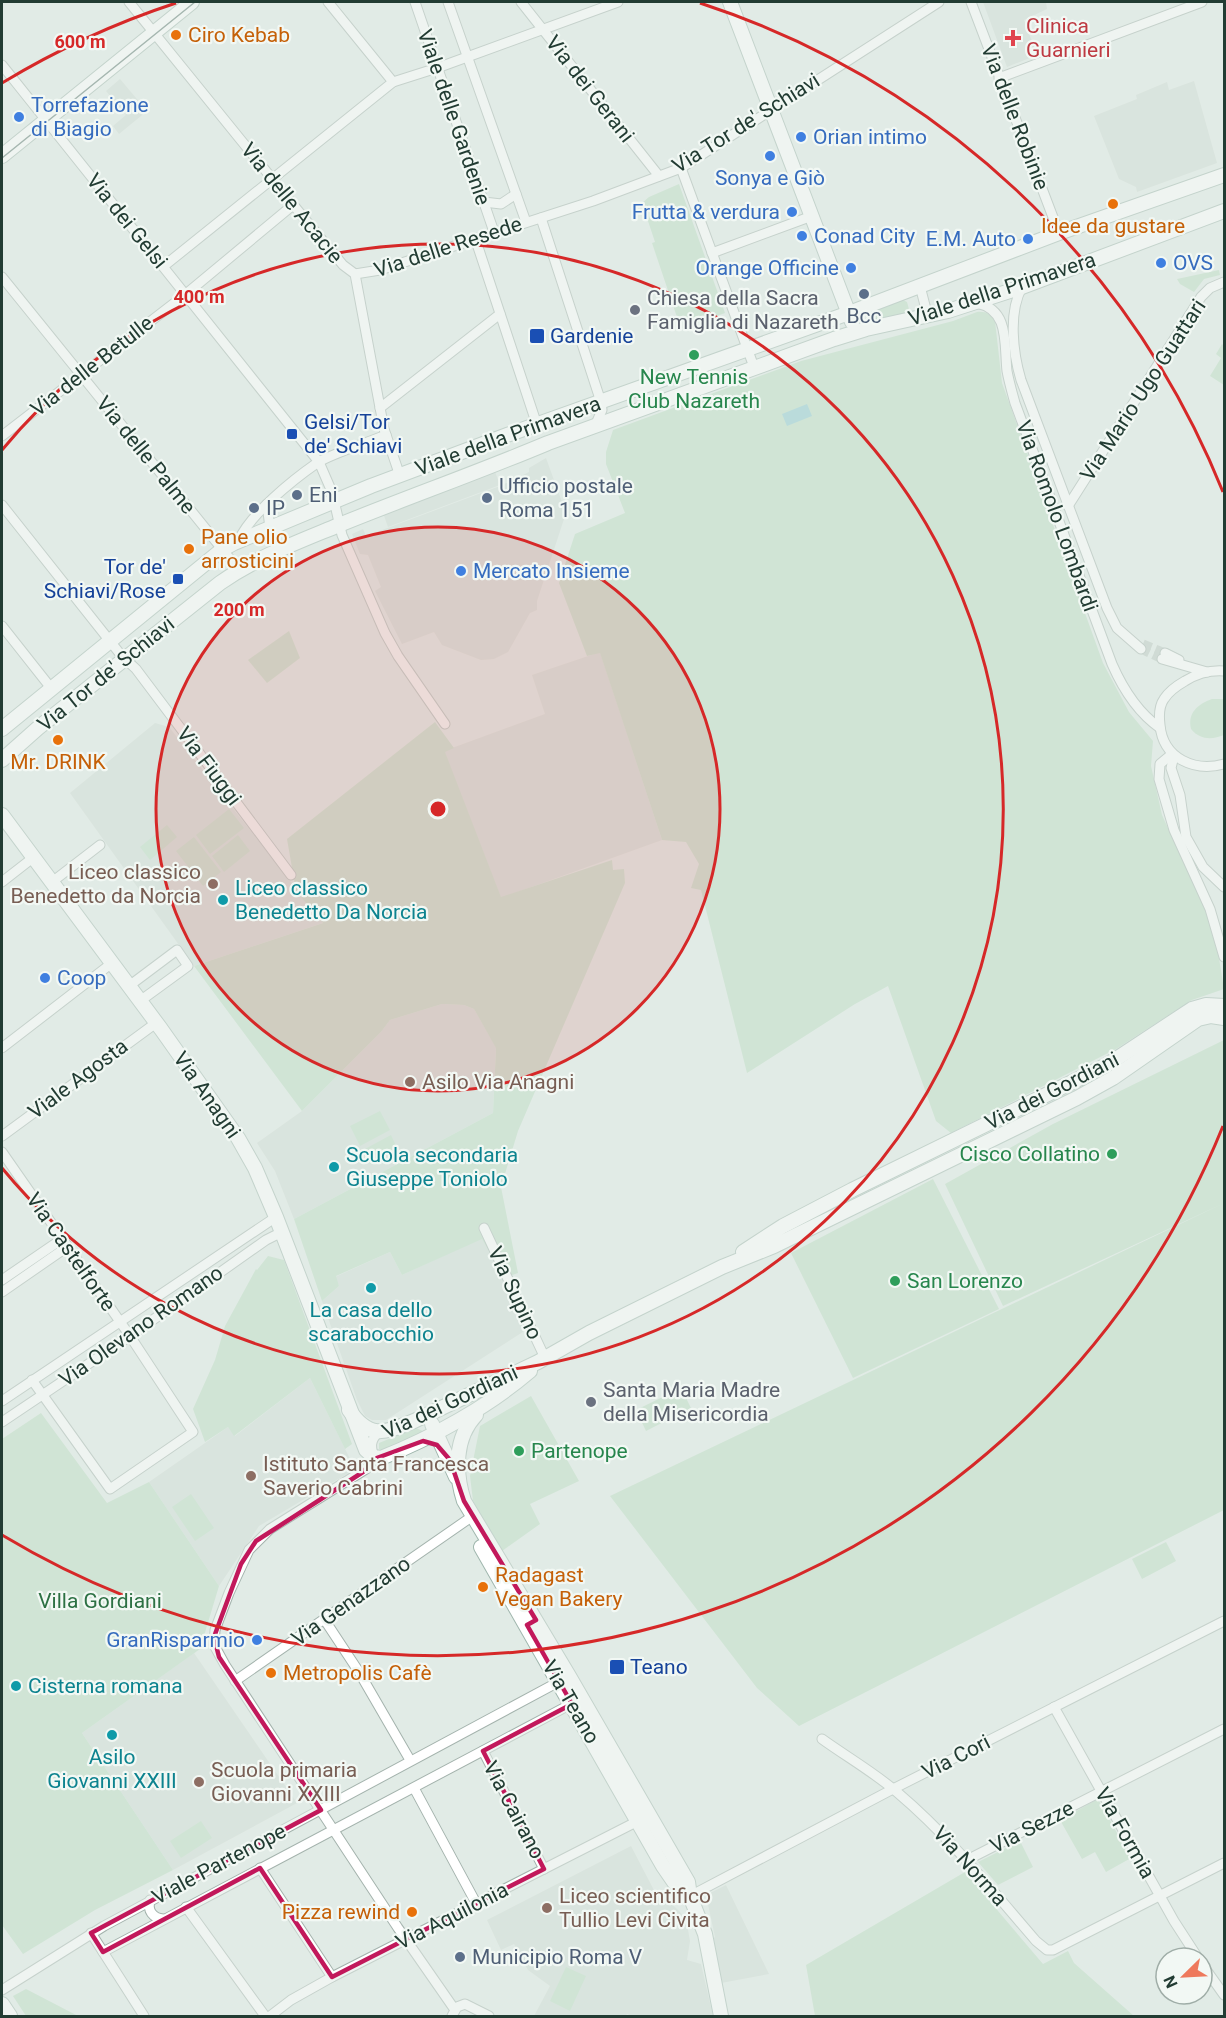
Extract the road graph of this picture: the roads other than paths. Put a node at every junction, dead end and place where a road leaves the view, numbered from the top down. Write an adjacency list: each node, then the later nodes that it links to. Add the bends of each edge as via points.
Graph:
1 (129, 2): 13 (street, Via delle Acacie)
2 (192, 2): 13 (street)
3 (328, 2): 18 (street)
4 (415, 2): 16 (street, Viale delle Gardenie)
5 (448, 2): 14 (street, Viale delle Gardenie)
6 (521, 2): 12 (street, Via dei Gerani)
7 (618, 2): 12 (street)
8 (730, 2): 19 (street)
9 (939, 2): 19 (street, Via Tor de' Schiavi)
10 (971, 2): 17 (street, Via delle Robinie)
11 (1202, 2): 17 (street)
12 (544, 30): 14 (street); 24 (street, Via dei Gerani)
13 (153, 32): 20 (street); 25 (street, Via delle Acacie)
14 (468, 57): 16 (street); 26 (street, Viale delle Gardenie)
15 (2, 65): 20 (street, Via dei Gelsi)
16 (437, 68): 18 (street); 27 (street, Viale delle Gardenie)
17 (999, 78): 34 (street, Via delle Robinie)
18 (393, 81): 25 (street)
19 (770, 109): 22 (street, Via Tor de' Schiavi); 30 (street)
20 (45, 120): 21 (street); 37 (street, Via dei Gelsi)
21 (2, 156)
22 (681, 168): 24 (street, Via Tor de' Schiavi); 36 (street)
23 (1224, 175): 34 (street, Viale della Primavera)
24 (659, 176): 31 (street, Via Tor de' Schiavi)
25 (272, 178): 28 (street, Via delle Acacie); 37 (street)
26 (516, 194): 27 (street, via 501,204); 32 (street, Viale delle Gardenie)
27 (484, 202): 33 (street, Viale delle Gardenie)
28 (293, 205): 38 (street, Via delle Acacie); 43 (street, Via delle Betulle)
29 (1224, 211): 42 (street, Viale della Primavera)
30 (812, 216): 36 (street); 45 (street)
31 (541, 218): 32 (street, Via delle Resede); 52 (street)
32 (526, 222): 33 (street, Via delle Resede)
33 (494, 232): 35 (street, Via delle Resede)
34 (1059, 233): 41 (street, Viale della Primavera)
35 (475, 238): 38 (street, Via delle Resede, via 380,270); 46 (street)
36 (712, 253): 49 (street)
37 (164, 266): 43 (street, Via dei Gelsi)
38 (355, 274): 53 (street, Via delle Acacie)
39 (2, 277): 51 (street, Via delle Palme)
40 (1224, 282): 63 (street, Via Mario Ugo Guattari, via 1201,297)
41 (920, 286): 45 (street, Viale della Primavera); 47 (street)
42 (1022, 286): 44 (street, Viale della Primavera); 63 (street, Via Romolo Lombardi, via 1014,315 1018,370)
43 (186, 294): 51 (street, Via delle Betulle); 58 (street, Via dei Gelsi)
44 (974, 303): 47 (street, Viale della Primavera); 78 (street, Via Romolo Lombardi, via 989,306 1003,324 1015,403 1112,664 1131,699)
45 (849, 313): 48 (street); 49 (street, Viale della Primavera)
46 (500, 314): 53 (street); 54 (street)
47 (928, 317): 48 (street, Viale della Primavera)
48 (855, 332): 50 (street, Viale della Primavera)
49 (747, 350): 50 (street); 52 (street, Viale della Primavera)
50 (754, 367): 55 (street, Viale della Primavera)
51 (80, 375): 57 (street, Via delle Betulle); 67 (street, Via delle Palme)
52 (601, 402): 54 (street, Viale della Primavera); 55 (street)
53 (380, 408): 56 (street, Via delle Acacie)
54 (537, 425): 59 (street, Viale della Primavera)
55 (596, 426): 64 (street, Viale della Primavera)
56 (386, 435): 58 (street, Via Tor de' Schiavi); 59 (street, Via delle Acacie)
57 (2, 436)
58 (319, 462): 60 (street, Via dei Gelsi); 61 (street, Via Tor de' Schiavi)
59 (400, 476): 60 (street, Viale della Primavera)
60 (334, 501): 64 (street, Via dei Gelsi); 65 (street, Via Tor de' Schiavi)
61 (267, 504): 65 (street); 66 (street, Via Tor de' Schiavi)
62 (2, 505): 70 (street, Via Fiuggi)
63 (1068, 506): 71 (street, Via Romolo Lombardi, via 1117,628)
64 (340, 525): 68 (street, Via Tor de' Schiavi); 77 (street, Via dei Gelsi, via 384,633)
65 (270, 528): 66 (street, Via Tor de' Schiavi)
66 (239, 540): 67 (street, Via Tor de' Schiavi)
67 (223, 549): 68 (street, Via delle Palme); 70 (street, Via Tor de' Schiavi)
68 (239, 570): 73 (street, Via Tor de' Schiavi)
69 (2, 626): 76 (street)
70 (110, 640): 73 (street, Via Fiuggi); 76 (street, Via Tor de' Schiavi)
71 (1142, 647)
72 (1164, 656): 75 (street)
73 (125, 659): 81 (street, Via Tor de' Schiavi); 86 (street, Via Fiuggi)
74 (1224, 671): 75 (street)
75 (1207, 672): 78 (street, via 1190,678 1166,696 1160,710)
76 (51, 687): 79 (street, Via Tor de' Schiavi)
77 (445, 724)
78 (1160, 728): 80 (street)
79 (2, 729)
80 (1173, 755): 82 (street, via 1202,767); 89 (street, via 1171,768 1190,846 1206,871); 90 (street, via 1160,764 1159,779 1174,830 1210,909)
81 (2, 760)
82 (1224, 764)
83 (2, 815): 85 (street, Via Anagni)
84 (100, 845): 88 (street)
85 (34, 857): 87 (street); 88 (street, Via Anagni)
86 (291, 875)
87 (2, 882)
88 (52, 882): 91 (street, Via Anagni)
89 (1224, 886)
90 (1224, 957)
91 (112, 963): 92 (street, Via Anagni); 97 (street)
92 (129, 986): 93 (street, Via Anagni); 93 (street, via 177,950 188,966)
93 (140, 1001): 96 (street, Via Anagni)
94 (1224, 1006): 104 (street, Via dei Gordiani, via 1192,1009 1107,1065 797,1219)
95 (1224, 1018): 104 (street, Via dei Gordiani, via 1198,1019 1095,1088)
96 (156, 1023): 98 (street, Viale Agosta); 100 (street, Via Anagni, via 234,1132)
97 (2, 1048)
98 (2, 1136)
99 (2, 1152): 103 (street, Via Castelforte)
100 (276, 1217): 102 (street, Via Anagni); 107 (street, Via Olevano Romano)
101 (484, 1228): 109 (street, Via Supino)
102 (282, 1232): 108 (street, Via Olevano Romano); 114 (street, Via Anagni)
103 (64, 1243): 105 (street); 106 (street); 107 (street, Via Castelforte)
104 (722, 1268): 109 (street, Via dei Gordiani)
105 (2, 1280)
106 (2, 1292)
107 (119, 1321): 108 (street, Via Castelforte); 110 (street, Via Olevano Romano)
108 (130, 1336): 111 (street, Via Olevano Romano); 111 (street, Via Castelforte, via 193,1432 110,1489)
109 (545, 1358): 113 (street, Via dei Gordiani); 115 (street, Via dei Gordiani)
110 (32, 1380): 111 (street); 112 (street, Via Olevano Romano)
111 (42, 1395): 116 (street, Via Olevano Romano)
112 (2, 1401)
113 (486, 1404): 117 (street, Via dei Gordiani); 122 (street, Via Teano, via 464,1433)
114 (349, 1410): 118 (street, Via Anagni, via 363,1426); 120 (street, Via Anagni, via 366,1450)
115 (414, 1421): 117 (street, via 428,1421); 118 (street, Via dei Gordiani)
116 (2, 1422)
117 (437, 1431): 119 (street, Via dei Gordiani); 121 (street)
118 (379, 1432): 120 (street, Via dei Gordiani, via 370,1445)
119 (414, 1442): 120 (street, Via dei Gordiani, via 381,1458); 121 (street, via 433,1443)
120 (374, 1457): 129 (street, Via dei Gordiani, via 363,1472 260,1537 246,1554 228,1593 213,1642)
121 (450, 1460): 122 (street)
122 (458, 1482): 123 (street, Via Teano)
123 (464, 1501): 124 (street, Via Teano); 127 (street, Via Teano)
124 (467, 1520): 125 (street, Via Genazzano); 127 (street, Via Teano)
125 (324, 1619): 129 (street, Via Genazzano); 135 (street)
126 (1224, 1621): 131 (street, Via Cori)
127 (531, 1623): 128 (street, Via Teano)
128 (564, 1678): 130 (street, Via Teano); 135 (street, Viale Partenope)
129 (235, 1681): 139 (street, Via dei Gordiani)
130 (578, 1703): 134 (street, Viale Partenope); 140 (street, Via Teano); 144 (street, Via Teano)
131 (1054, 1707): 137 (street, Via Cori); 138 (street, Via Formia)
132 (1224, 1729): 138 (street, Via Sezze)
133 (822, 1739): 137 (street, Via Norma)
134 (483, 1751): 136 (street, Viale Partenope); 146 (street, Via Cairano)
135 (410, 1760): 139 (street, Viale Partenope)
136 (414, 1788): 141 (street, Viale Partenope); 150 (street)
137 (893, 1789): 142 (street, Via Norma); 147 (street, Via Cori)
138 (1102, 1792): 142 (street, Via Sezze); 148 (street, Via Formia)
139 (321, 1810): 141 (street, Via dei Gordiani); 149 (street, Viale Partenope)
140 (638, 1821): 144 (street, Via Teano); 146 (street, Via Aquilonia)
141 (334, 1829): 145 (street, Viale Partenope); 154 (street, Via dei Gordiani)
142 (967, 1860): 148 (street, Via Norma, via 1042,1948 1053,1950)
143 (1224, 1863): 148 (street)
144 (670, 1864): 147 (street, Via Teano, via 688,1882)
145 (260, 1868): 151 (street, Viale Partenope); 157 (street)
146 (544, 1869): 150 (street, Via Aquilonia)
147 (690, 1896): 167 (street, Via Teano, via 705,1934)
148 (1160, 1897): 155 (street, Via Formia)
149 (150, 1900): 152 (street, via 151,1913); 153 (street, Viale Partenope)
150 (476, 1903): 154 (street, Via Aquilonia)
151 (186, 1907): 152 (street, Viale Partenope); 165 (street)
152 (163, 1919): 156 (street, Viale Partenope)
153 (90, 1933): 156 (street); 159 (street, Viale Partenope)
154 (406, 1939): 157 (street, Via Aquilonia); 162 (street, Via dei Gordiani)
155 (1191, 1946)
156 (103, 1952): 164 (street)
157 (332, 1977): 165 (street, Via Aquilonia)
158 (1214, 1981): 160 (street)
159 (2, 1990)
160 (1224, 1995)
161 (2, 2004): 163 (street)
162 (453, 2013): 166 (street, via 465,2004)
163 (10, 2016)
164 (144, 2016)
165 (267, 2016)
166 (489, 2016)
167 (721, 2016)

